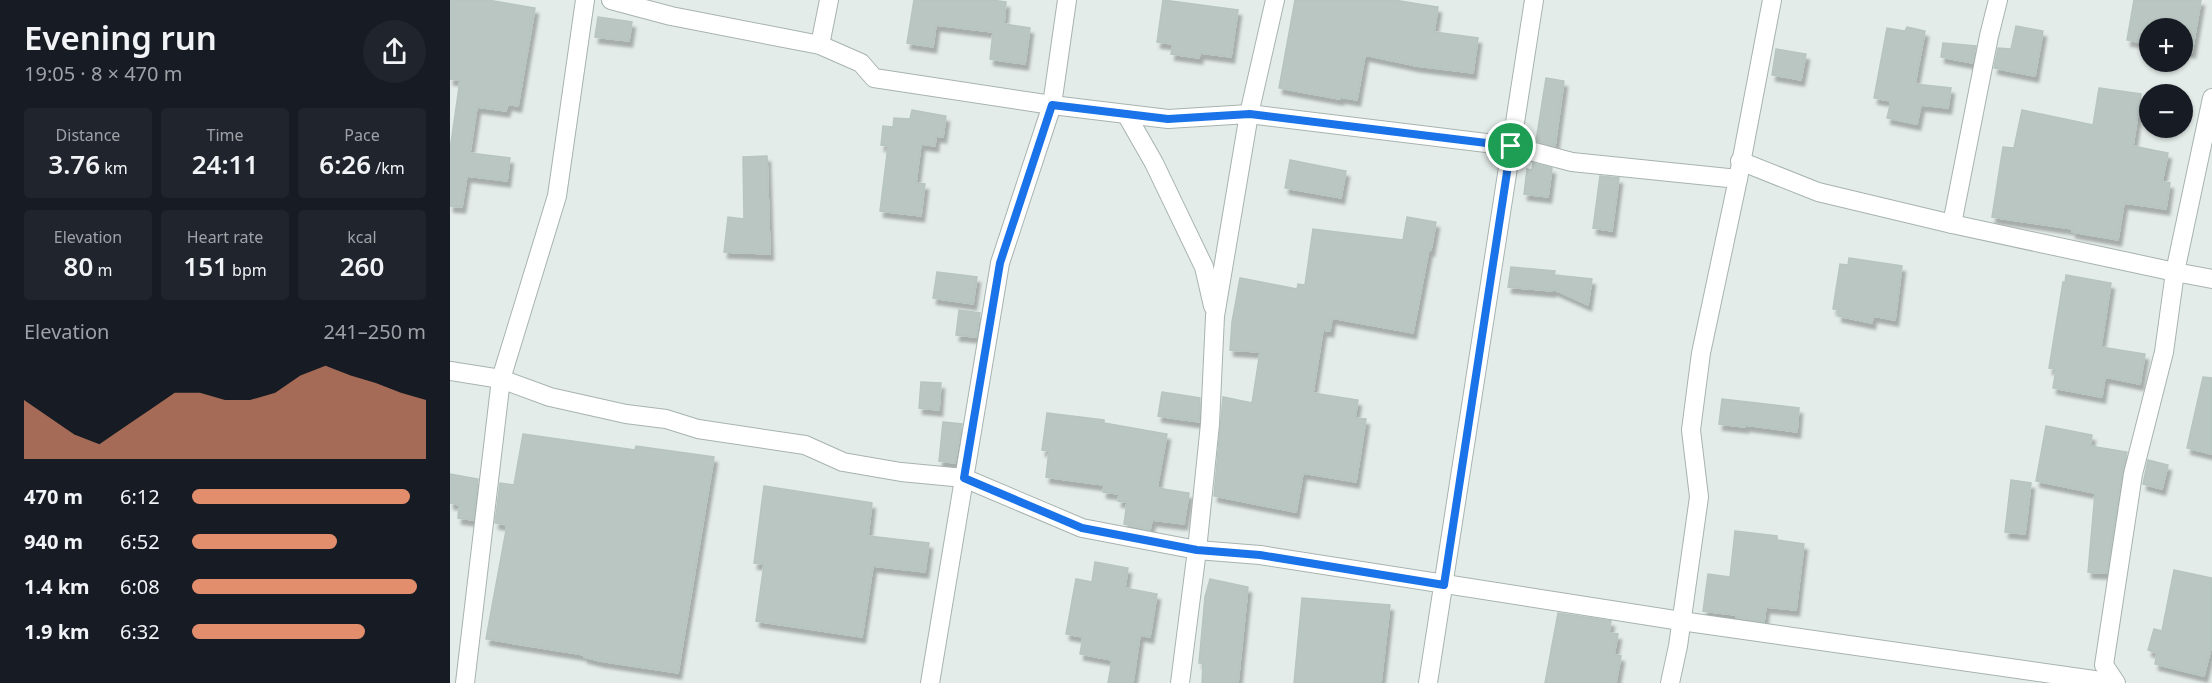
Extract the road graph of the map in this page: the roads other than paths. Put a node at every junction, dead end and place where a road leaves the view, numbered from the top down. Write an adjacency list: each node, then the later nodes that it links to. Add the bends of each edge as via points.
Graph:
1 (585, 0): 21 (street, via 557,196)
2 (611, 0): 9 (street, via 671,16)
3 (829, 0): 9 (street)
4 (1067, 0): 11 (street)
5 (1275, 0): 13 (street)
6 (1534, 0): 14 (street)
7 (1772, 0): 15 (street)
8 (1998, 0): 16 (street)
9 (820, 45): 11 (street, via 861,63 874,78)
10 (2212, 98): 17 (street)
11 (1052, 105): 12 (street); 22 (street, via 1000,263)
12 (1126, 114): 13 (street, via 1168,119); 19 (street, via 1204,267)
13 (1250, 114): 14 (street); 19 (street)
14 (1511, 146): 15 (street, via 1572,162); 24 (street)
15 (1739, 170): 16 (street); 25 (street, via 1701,352 1691,430 1699,497)
16 (1952, 224): 17 (street)
17 (2175, 272): 18 (street); 31 (street, via 2164,352 2133,474 2109,630 2104,665)
18 (2212, 279)
19 (1215, 316): 23 (street, via 1210,424)
20 (450, 371): 21 (street)
21 (501, 379): 22 (street, via 550,397 626,414 805,446 843,462); 26 (street)
22 (964, 478): 23 (street, via 1082,528); 27 (street)
23 (1197, 550): 24 (street, via 1260,555); 28 (street)
24 (1444, 585): 25 (street); 29 (street)
25 (1681, 621): 30 (street); 31 (street)
26 (465, 683)
27 (930, 683)
28 (1180, 683)
29 (1428, 683)
30 (1670, 683)
31 (2115, 683)

